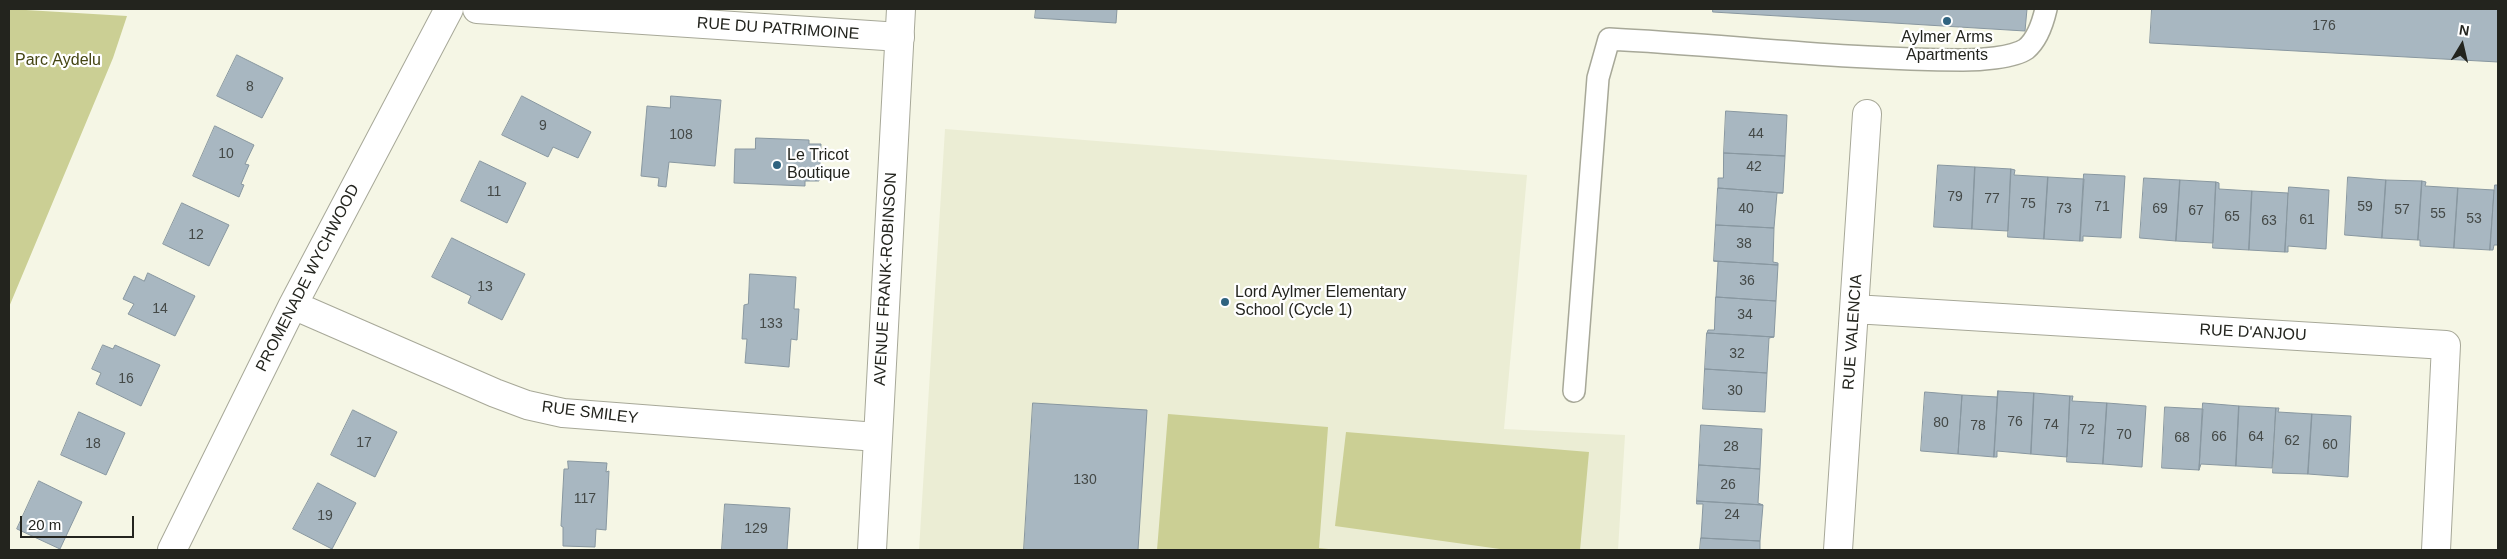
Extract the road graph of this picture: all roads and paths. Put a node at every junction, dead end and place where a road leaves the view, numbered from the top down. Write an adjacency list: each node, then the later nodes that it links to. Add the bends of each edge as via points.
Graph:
1 (449, 9): 7 (street, PROMENADE WYCHWOOD)
2 (478, 9): 5 (street, RUE DU PATRIMOINE)
3 (901, 9): 5 (street, AVENUE FRANK-ROBINSON)
4 (2046, 9): 9 (lane, via 2043,24 2026,49 2000,57 1964,60 1609,39 1598,78)
5 (900, 37): 10 (street, AVENUE FRANK-ROBINSON)
6 (1867, 114): 8 (street, RUE VALENCIA)
7 (293, 305): 10 (street, RUE SMILEY, via 495,393 554,411); 11 (street, PROMENADE WYCHWOOD)
8 (1854, 308): 13 (street, RUE VALENCIA); 14 (street, RUE D'ANJOU, via 2446,345)
9 (1574, 390)
10 (877, 437): 12 (street, AVENUE FRANK-ROBINSON)
11 (172, 550)
12 (872, 550)
13 (1838, 550)
14 (2436, 550)

